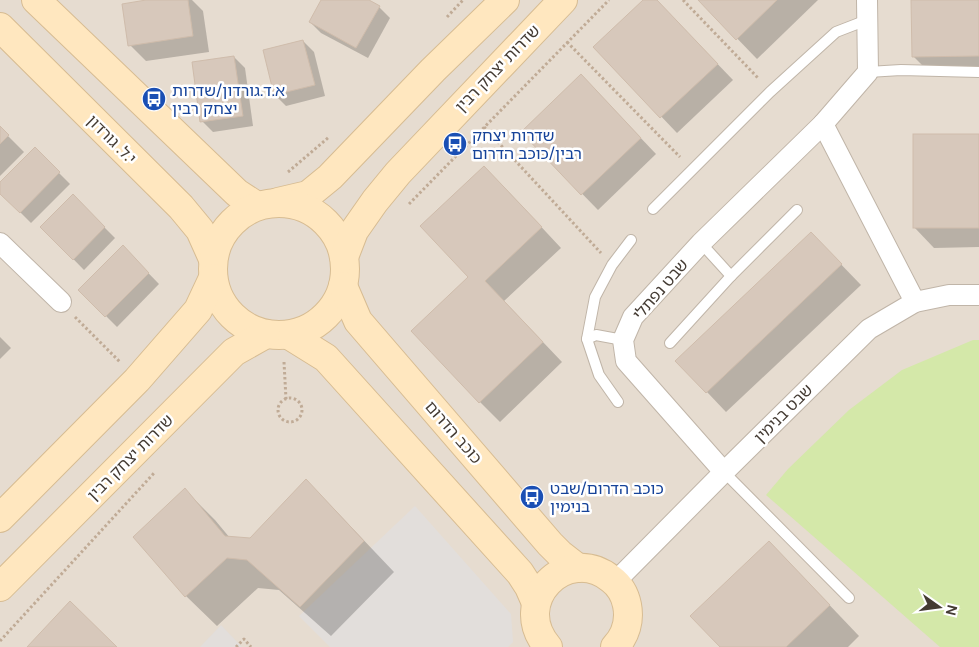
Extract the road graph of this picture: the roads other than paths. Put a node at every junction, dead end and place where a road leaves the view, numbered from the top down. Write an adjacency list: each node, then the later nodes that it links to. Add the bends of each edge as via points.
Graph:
1 (36, 0): 9 (main road, via 237,193)
2 (505, 0): 9 (main road, via 330,177 308,195)
3 (563, 0): 15 (main road, שדרות יצחק רבין, via 398,172 354,231)
4 (867, 10): 6 (street); 10 (lane, via 836,32 770,92)
5 (0, 27): 16 (main road, י.ל. גורדון, via 180,207 200,230)
6 (868, 72): 7 (lane); 8 (street, שבט נפתלי)
7 (979, 72)
8 (823, 124): 14 (street, שבט נפתלי); 21 (street)
9 (268, 204): 15 (main road, via 296,204 314,212 338,239); 16 (main road, via 241,214 227,226 218,242)
10 (653, 209)
11 (797, 210): 17 (lane)
12 (631, 240): 22 (lane, via 612,265 595,298)
13 (0, 243): 20 (street)
14 (701, 243): 17 (lane); 23 (street, שבט נפתלי, via 633,317)
15 (344, 257): 18 (main road)
16 (213, 269): 24 (main road, via 219,298 231,315 247,328); 28 (main road, via 198,310 137,380)
17 (731, 276): 25 (lane)
18 (343, 286): 24 (main road, via 336,304 323,318); 29 (main road, כוכב הדרום, via 358,321 550,544)
19 (979, 295): 21 (street, שבט בנימין, via 949,294)
20 (60, 302)
21 (915, 302): 27 (street, שבט בנימין, via 869,329)
22 (587, 339): 23 (lane, via 596,335); 26 (lane, via 600,376)
23 (623, 340): 27 (street, via 626,361)
24 (280, 343): 31 (main road, שדרות יצחק רבין, via 234,352); 33 (main road, via 326,358 520,573)
25 (670, 343)
26 (618, 402)
27 (724, 472): 30 (street, שבט בנימין); 32 (lane)
28 (0, 518)
29 (578, 568): 30 (main road, via 592,569); 33 (main road, via 564,571 551,579)
30 (615, 582): 34 (main road, via 627,604)
31 (0, 587)
32 (849, 598)
33 (536, 603): 35 (main road, via 537,629)
34 (625, 641)
35 (548, 647)

